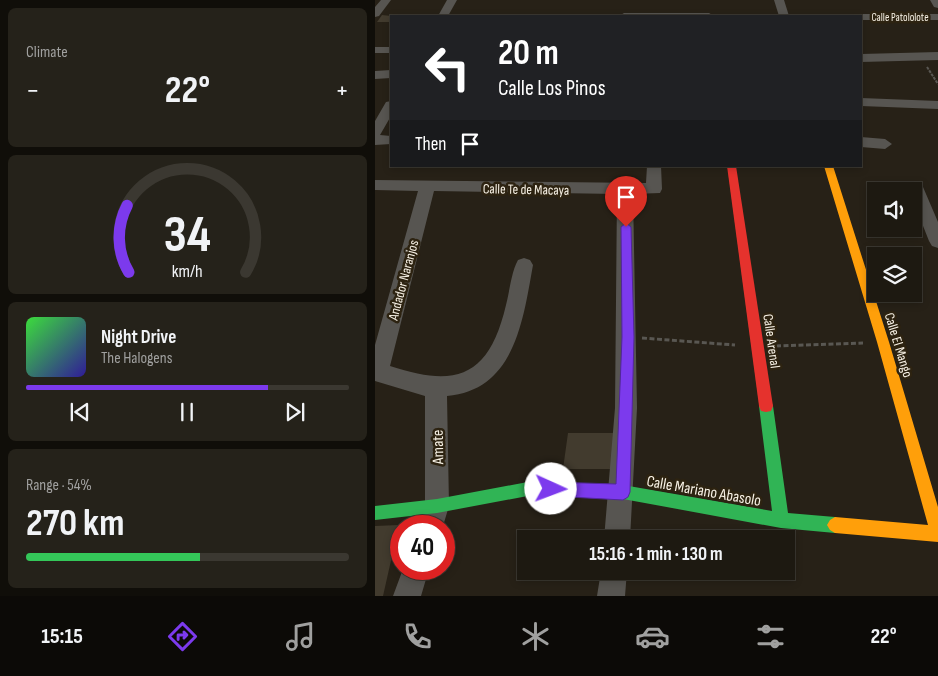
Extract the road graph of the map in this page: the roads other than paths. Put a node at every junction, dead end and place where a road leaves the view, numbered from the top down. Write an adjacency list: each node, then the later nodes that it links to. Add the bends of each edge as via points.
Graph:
1 (386, 0): 7 (street)
2 (452, 0): 9 (street)
3 (779, 0): 10 (street)
4 (935, 0): 5 (street)
5 (938, 5)
6 (624, 13): 8 (street)
7 (375, 14)
8 (707, 14)
9 (444, 15)
10 (784, 15)
11 (862, 17): 12 (street, Calle Patololote)
12 (938, 17)
13 (375, 50): 14 (street)
14 (390, 50)
15 (938, 56): 16 (street)
16 (862, 58)
17 (390, 74): 18 (street)
18 (375, 75)
19 (862, 102): 20 (street)
20 (938, 105)
21 (390, 107): 22 (street)
22 (375, 133)
23 (375, 140): 24 (street)
24 (390, 140)
25 (862, 142): 26 (street)
26 (885, 144)
27 (654, 167): 32 (street, Calle Te de Macaya, via 654,190)
28 (731, 167): 43 (street, Calle Arenal)
29 (828, 167): 45 (street, Calle El Mango)
30 (375, 185): 31 (street, Calle Te de Macaya)
31 (427, 187): 32 (street, Calle Te de Macaya); 36 (street, Andador Naranjos)
32 (625, 190): 38 (street, via 628,337)
33 (922, 203): 34 (street)
34 (938, 241)
35 (524, 265): 37 (street, via 512,322 497,358 481,378 463,386)
36 (376, 372): 37 (street)
37 (436, 387): 41 (street, Amate)
38 (623, 492): 42 (street, Calle Mariano Abasolo, via 533,488); 43 (street, Calle Mariano Abasolo); 44 (street)
39 (375, 513): 40 (street, Calle Mariano Abasolo)
40 (414, 515)
41 (434, 515)
42 (438, 515)
43 (781, 520): 45 (street, Calle Mariano Abasolo)
44 (618, 530)
45 (938, 534)
46 (412, 580): 48 (street)
47 (613, 580): 49 (street)
48 (407, 596)
49 (611, 596)

